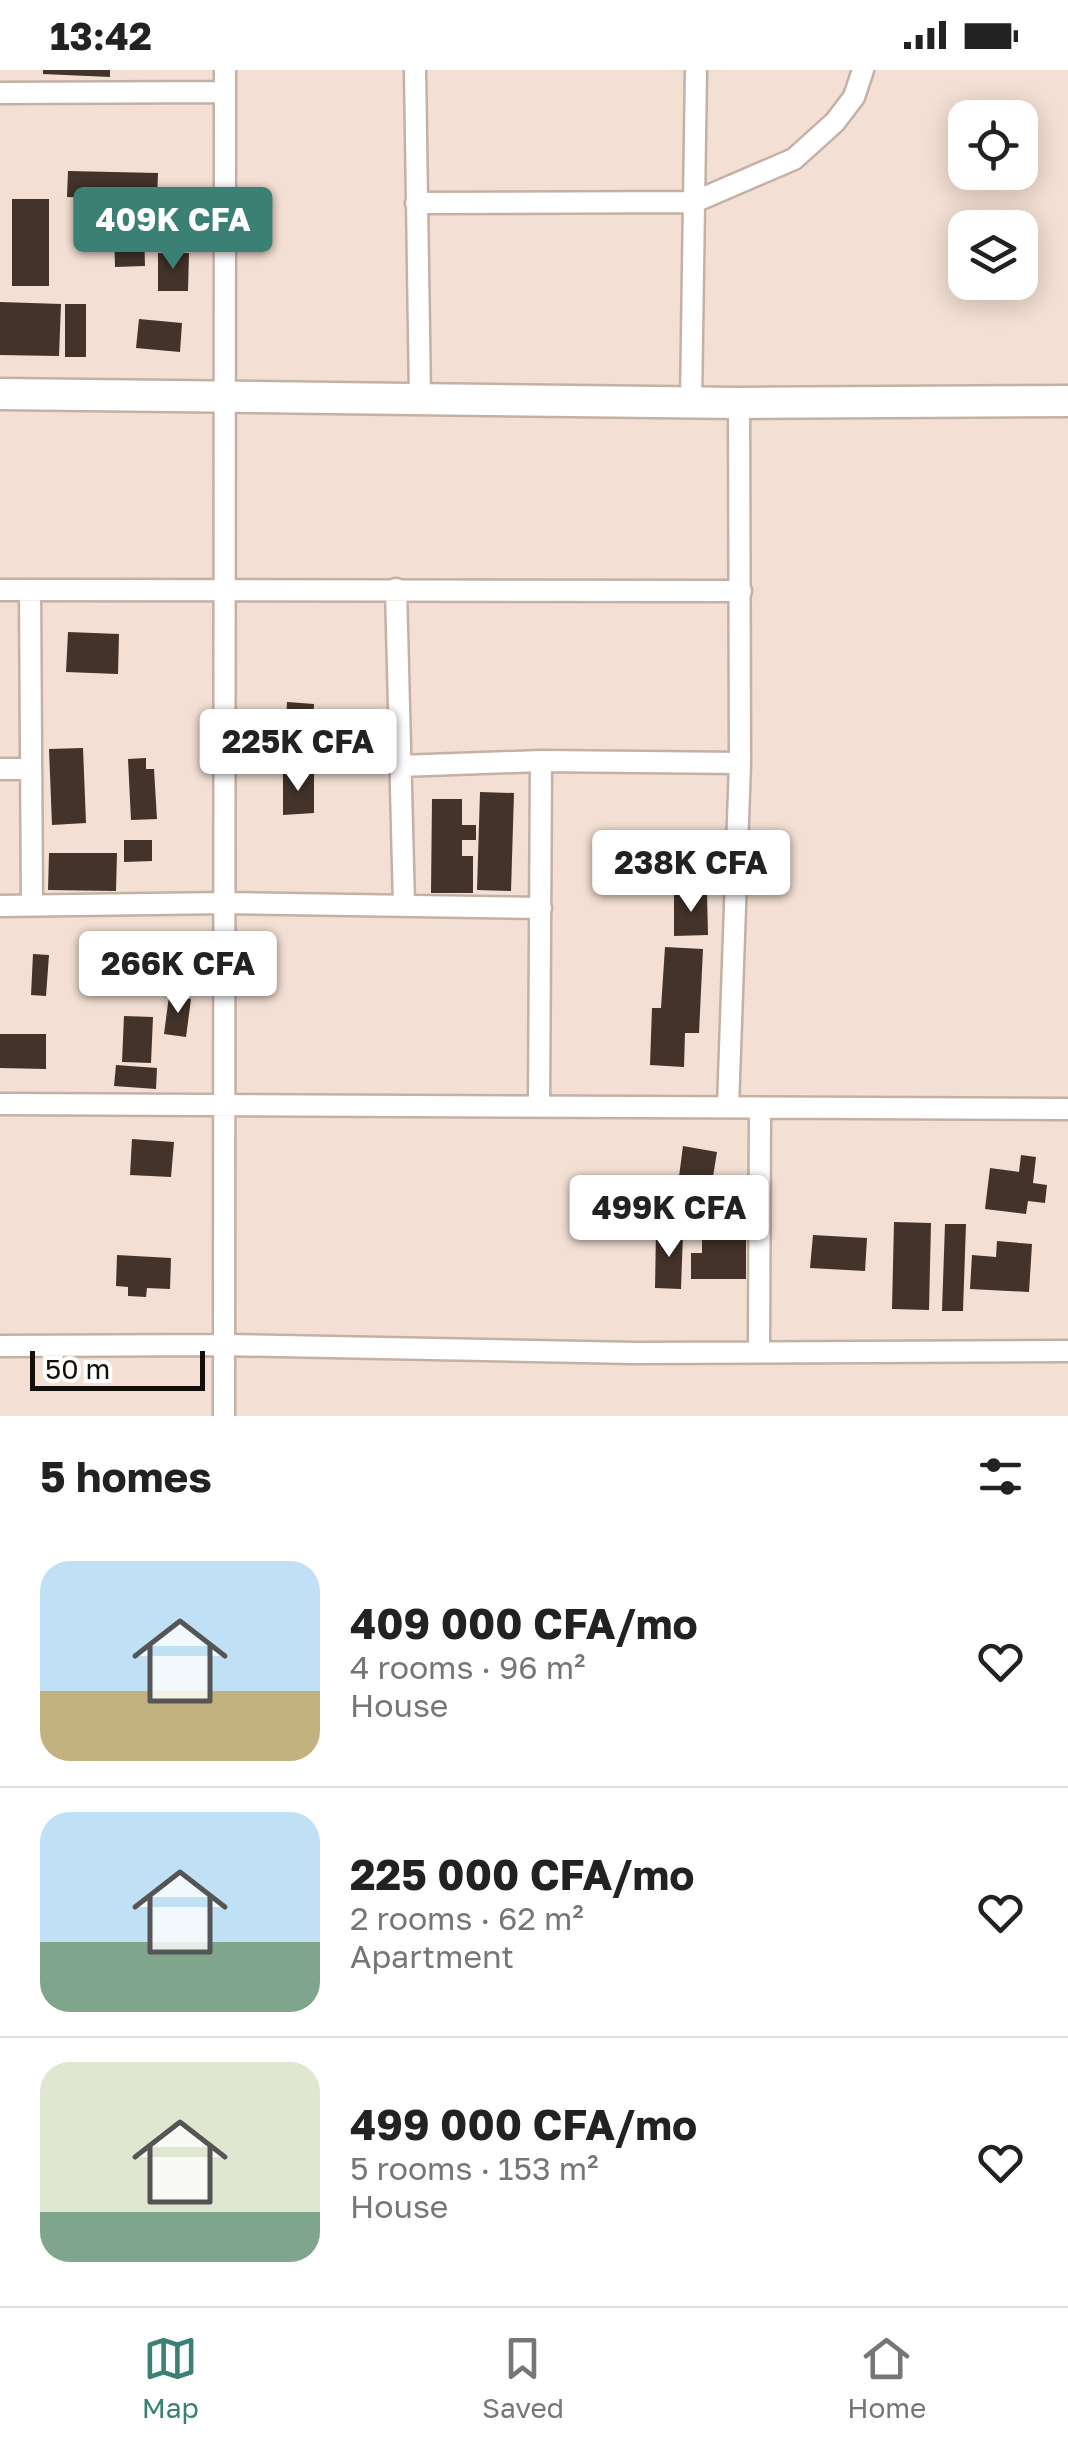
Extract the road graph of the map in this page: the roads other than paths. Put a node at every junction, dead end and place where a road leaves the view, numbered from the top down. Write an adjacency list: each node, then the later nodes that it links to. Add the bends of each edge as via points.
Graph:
1 (226, 70): 6 (street)
2 (416, 70): 8 (street)
3 (696, 70): 7 (street)
4 (862, 70): 7 (street, via 854,97 835,122 794,159)
5 (0, 92): 6 (street)
6 (225, 92): 10 (street)
7 (694, 202): 8 (street); 13 (street)
8 (416, 203): 11 (street)
9 (0, 394): 10 (street)
10 (225, 398): 11 (street); 18 (street)
11 (420, 398): 13 (street)
12 (1068, 401): 14 (street)
13 (691, 402): 14 (street)
14 (739, 403): 19 (street)
15 (396, 589): 18 (street); 19 (street); 22 (street)
16 (0, 590): 17 (street)
17 (30, 590): 18 (street); 24 (street)
18 (228, 590): 25 (street)
19 (742, 591): 21 (street)
20 (541, 761): 21 (street); 22 (street); 29 (street)
21 (740, 763): 33 (street)
22 (400, 766): 28 (street)
23 (0, 769): 24 (street)
24 (31, 769): 26 (street)
25 (224, 903): 26 (street); 28 (street); 31 (street)
26 (32, 905): 27 (street)
27 (0, 906)
28 (404, 906): 29 (street)
29 (541, 908): 32 (street)
30 (0, 1104): 31 (street)
31 (224, 1104): 32 (street); 36 (street)
32 (538, 1106): 33 (street)
33 (728, 1108): 34 (street)
34 (760, 1108): 35 (street); 38 (street)
35 (1068, 1109)
36 (224, 1345): 37 (street); 38 (street); 40 (street)
37 (0, 1346)
38 (760, 1352): 39 (street)
39 (1068, 1352)
40 (224, 1416)

